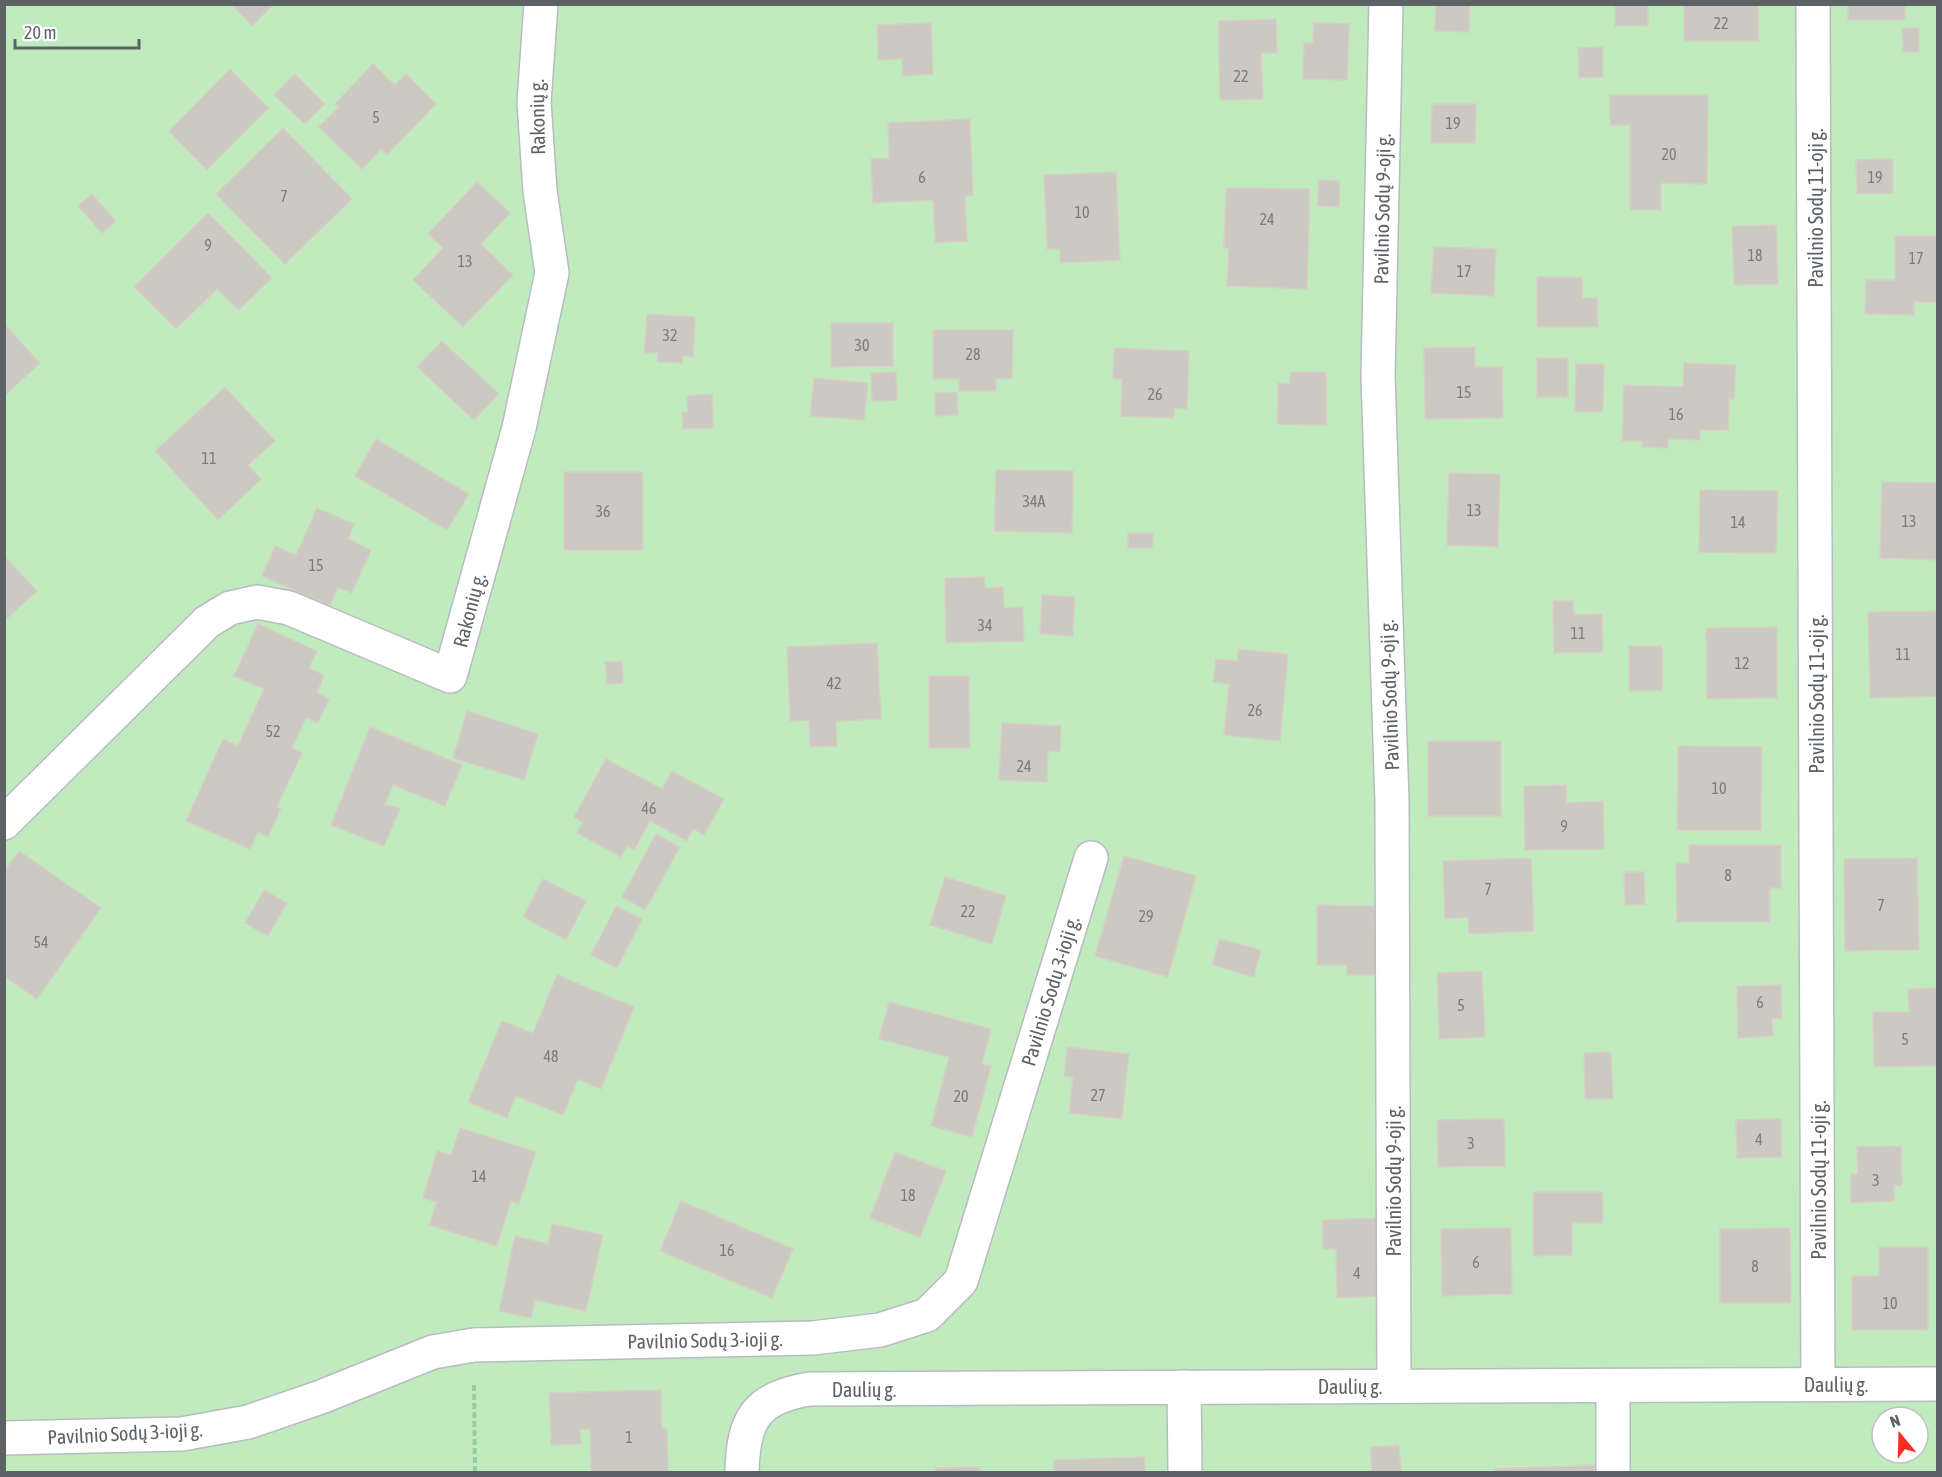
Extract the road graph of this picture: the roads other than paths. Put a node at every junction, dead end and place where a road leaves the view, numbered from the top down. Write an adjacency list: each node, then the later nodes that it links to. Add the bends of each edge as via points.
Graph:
1 (541, 4): 4 (street, Rakonių g., via 534,102 540,191 552,273 519,428 450,676 289,608 257,602 230,608 207,622)
2 (1386, 4): 8 (street, Pavilnio Sodų 9-oji g., via 1378,376 1392,802)
3 (1813, 4): 6 (street, Pavilnio Sodų 11-oji g.)
4 (4, 823)
5 (1091, 858): 11 (street, Pavilnio Sodų 3-ioji g., via 961,1281 927,1315 880,1329 813,1338 474,1345 433,1352 248,1422 182,1434)
6 (1818, 1384): 7 (street, Daulių g.); 9 (street, Daulių g.)
7 (1938, 1384)
8 (1394, 1386): 9 (street, Daulių g.); 10 (street, Daulių g.)
9 (1613, 1386): 14 (street)
10 (1184, 1387): 12 (street, Daulių g., via 788,1392 766,1403 754,1416 746,1433); 13 (street)
11 (4, 1438)
12 (742, 1473)
13 (1185, 1473)
14 (1613, 1473)

